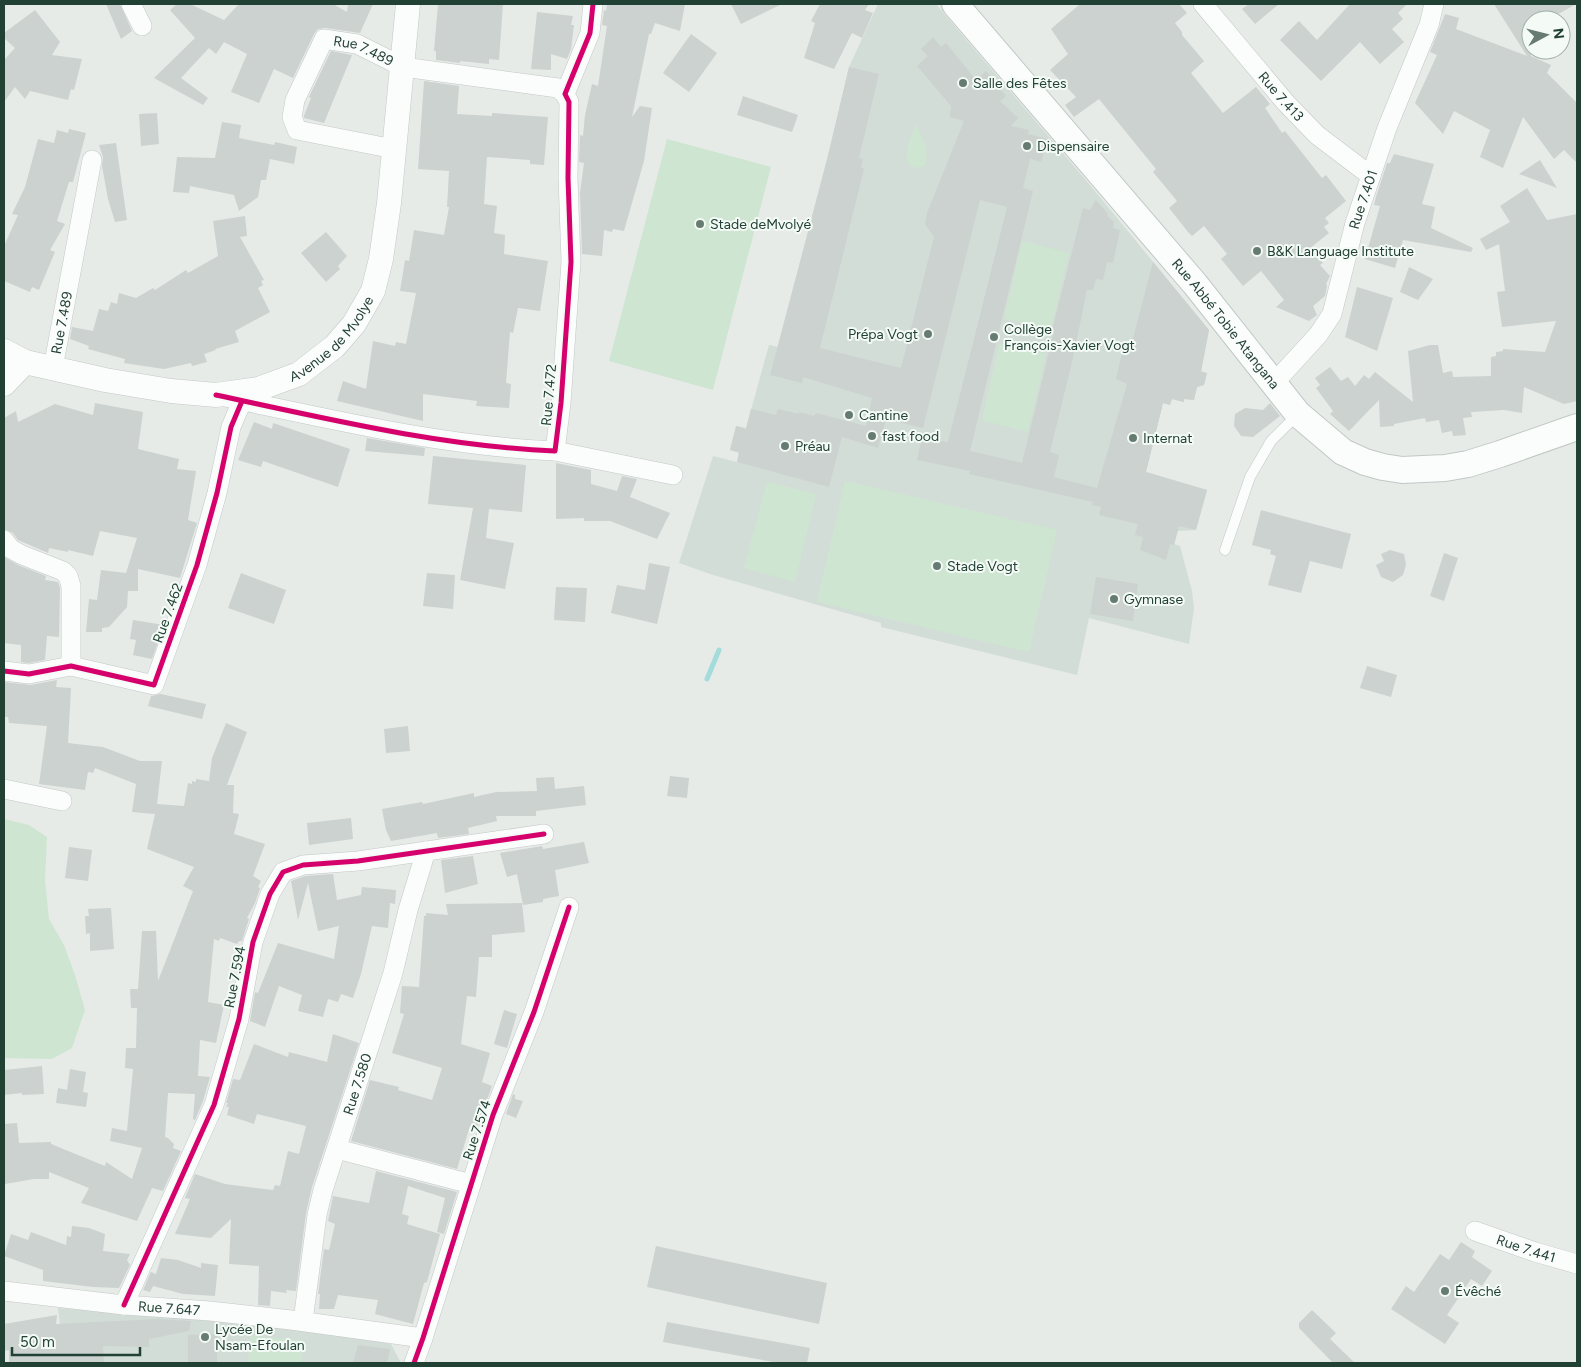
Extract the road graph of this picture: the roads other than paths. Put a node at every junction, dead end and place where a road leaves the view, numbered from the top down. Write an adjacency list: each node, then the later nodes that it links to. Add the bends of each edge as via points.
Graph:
1 (131, 4): 7 (street)
2 (408, 4): 8 (street, Avenue de Mvolye)
3 (593, 4): 9 (street, via 590,34)
4 (955, 4): 16 (main road, Rue Abbé Tobie Atangana, via 1182,269)
5 (1203, 4): 12 (street, Rue 7.413, via 1317,136)
6 (1431, 6): 12 (street, Rue 7.401, via 1429,25)
7 (142, 26)
8 (403, 67): 9 (street, Rue 7.489, via 558,88); 10 (street, Avenue de Mvolye); 10 (street, Rue 7.489, via 357,44 324,39 295,100 292,117 297,130)
9 (565, 94): 22 (street, Rue 7.472, via 569,102 571,262)
10 (394, 149): 18 (street, Avenue de Mvolye, via 381,259 373,291 354,324 335,346 299,374 258,389)
11 (92, 160): 15 (street, Rue 7.489)
12 (1371, 176): 16 (street, Rue 7.401, via 1355,223 1332,314 1318,335)
13 (4, 351): 14 (street, Avenue de Mvolye)
14 (25, 362): 15 (street, Avenue de Mvolye); 17 (street)
15 (53, 368): 18 (street, Avenue de Mvolye, via 171,391)
16 (1274, 383): 20 (main road, Rue Abbé Tobie Atangana)
17 (4, 384)
18 (216, 395): 19 (street)
19 (242, 401): 22 (street, via 387,431 504,448); 26 (street, Rue 7.462, via 231,427 197,565 154,685)
20 (1298, 414): 21 (main road, Rue Abbé Tobie Atangana, via 1343,452 1364,462 1402,470 1468,464); 25 (lane, via 1271,440 1250,477)
21 (1577, 427)
22 (555, 451): 23 (street)
23 (673, 475)
24 (4, 540): 26 (street, via 11,549 68,576 71,586)
25 (1225, 550)
26 (71, 666): 27 (street, Rue 7.462, via 29,674)
27 (4, 671)
28 (4, 789): 29 (street)
29 (62, 802)
30 (544, 834): 31 (street, Rue 7.594)
31 (426, 850): 33 (street, Rue 7.580, via 393,973); 38 (street, Rue 7.594, via 358,861 303,865 283,872 270,894 253,942 239,1019 214,1105)
32 (569, 907): 34 (street, Rue 7.574)
33 (337, 1149): 34 (street); 39 (street, Rue 7.580, via 317,1215)
34 (471, 1184): 40 (street, Rue 7.574)
35 (1475, 1231): 36 (street, Rue 7.441)
36 (1577, 1264)
37 (4, 1290): 38 (street, Rue 7.647)
38 (124, 1305): 39 (street, Rue 7.647)
39 (303, 1321): 40 (street, Rue 7.647)
40 (424, 1338): 41 (street, Rue 7.574)
41 (414, 1363)

